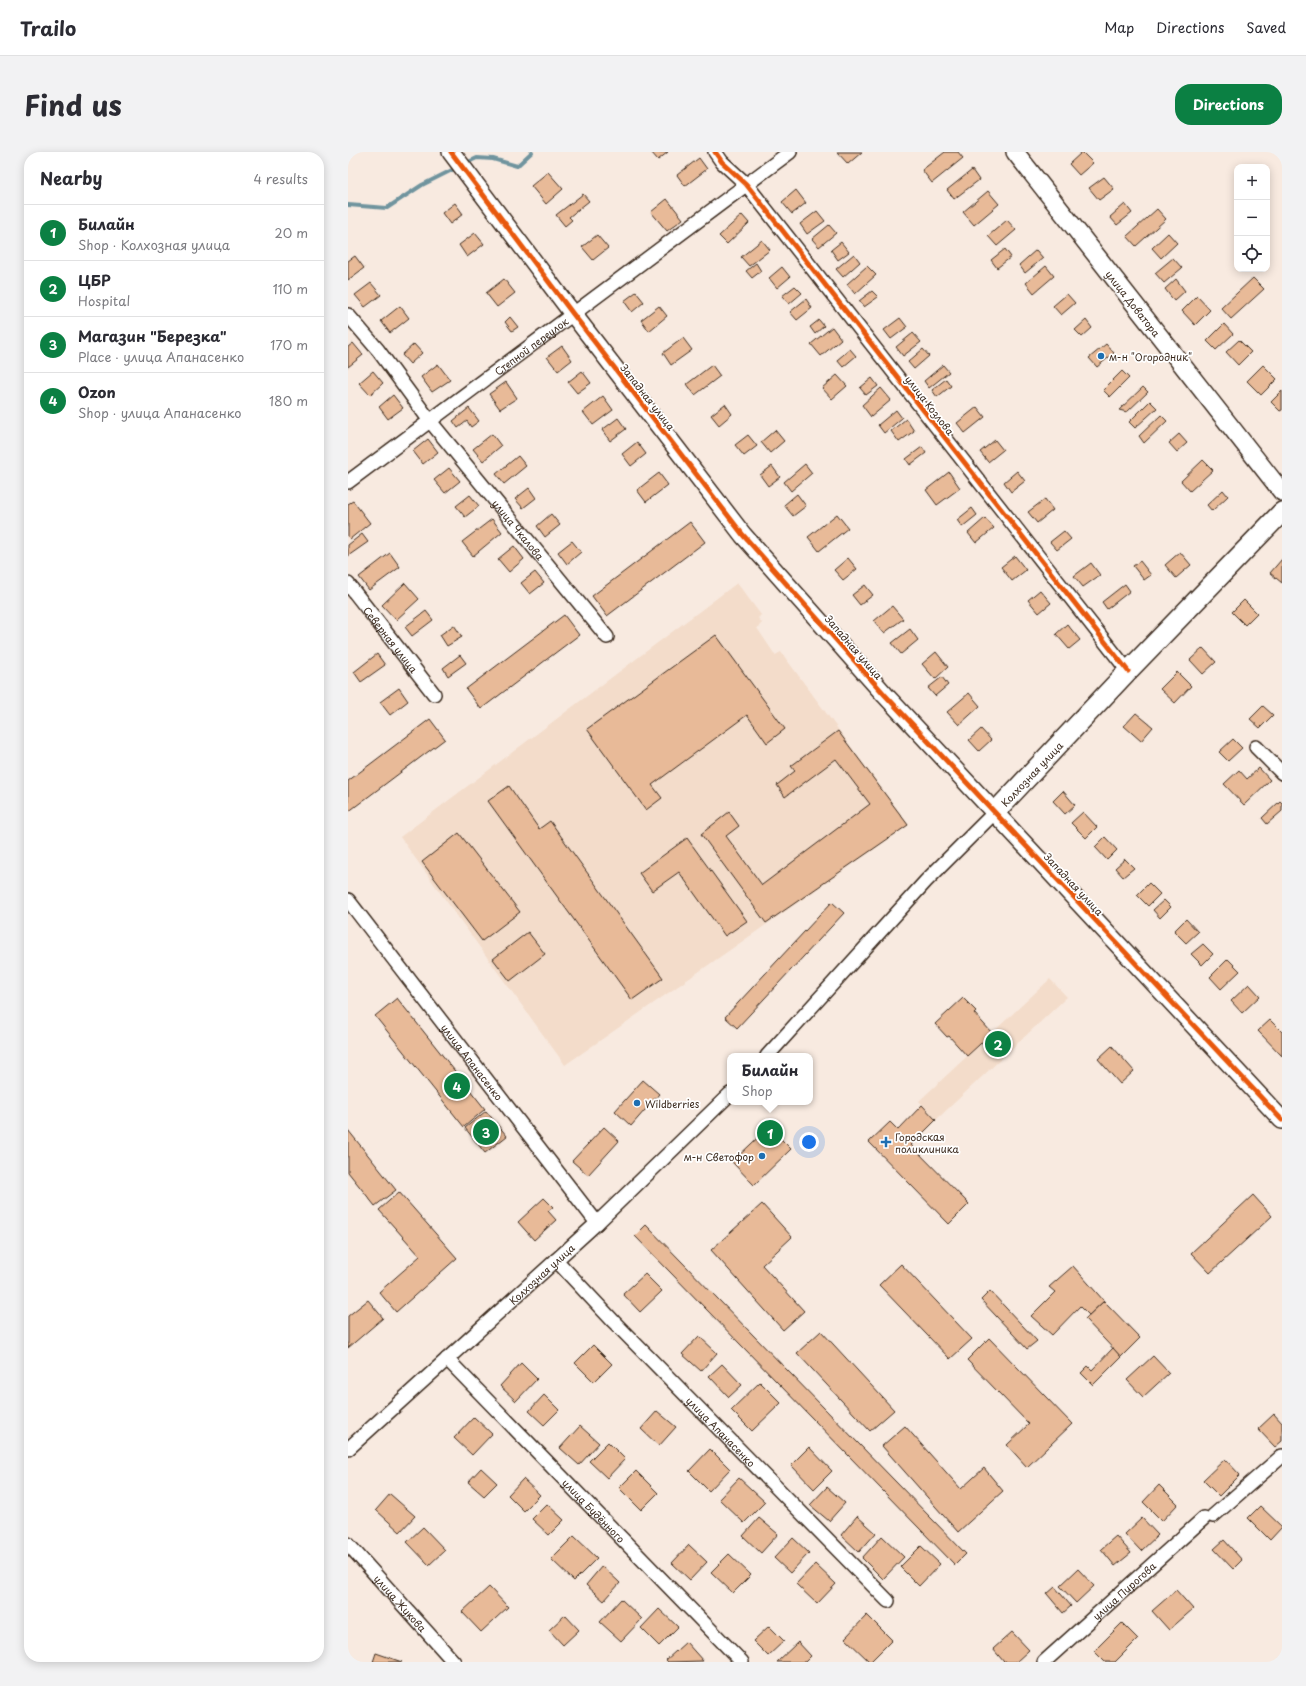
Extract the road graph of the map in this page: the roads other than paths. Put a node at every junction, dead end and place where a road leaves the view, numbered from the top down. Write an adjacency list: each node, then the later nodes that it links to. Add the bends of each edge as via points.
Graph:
1 (715, 152): 5 (street, улица Козлова)
2 (790, 152): 5 (street, Степной переулок)
3 (1015, 152): 10 (street, улица Доватора)
4 (453, 154): 6 (street, Западная улица)
5 (746, 184): 6 (street, Степной переулок); 14 (street, улица Козлова)
6 (573, 314): 8 (street, Степной переулок); 18 (street, Западная улица, via 743,535 885,695)
7 (348, 315): 8 (street, улица Чкалова, via 378,350)
8 (430, 421): 9 (street, Степной переулок); 13 (street, улица Чкалова)
9 (348, 482)
10 (1282, 492)
11 (1282, 512): 14 (main road, Колхозная улица)
12 (348, 584): 15 (street, Северная улица)
13 (607, 637)
14 (1128, 672): 18 (main road, Колхозная улица)
15 (434, 694)
16 (1256, 747): 17 (street)
17 (1282, 773)
18 (995, 812): 20 (street, Колхозная улица, via 926,881); 22 (street, Западная улица)
19 (348, 900): 23 (street, улица Апанасенко)
20 (770, 1053)
21 (727, 1097): 23 (street, Колхозная улица)
22 (1282, 1120)
23 (597, 1222): 24 (street, Колхозная улица)
24 (556, 1260): 25 (street, Колхозная улица); 29 (street, улица Апанасенко)
25 (447, 1359): 26 (street, Колхозная улица); 31 (street, улица Будённого)
26 (348, 1448)
27 (1282, 1456): 32 (street, улица Пирогова, via 1208,1517)
28 (348, 1544): 30 (street, улица Жукова)
29 (888, 1602)
30 (454, 1662)
31 (742, 1662)
32 (1044, 1662)

